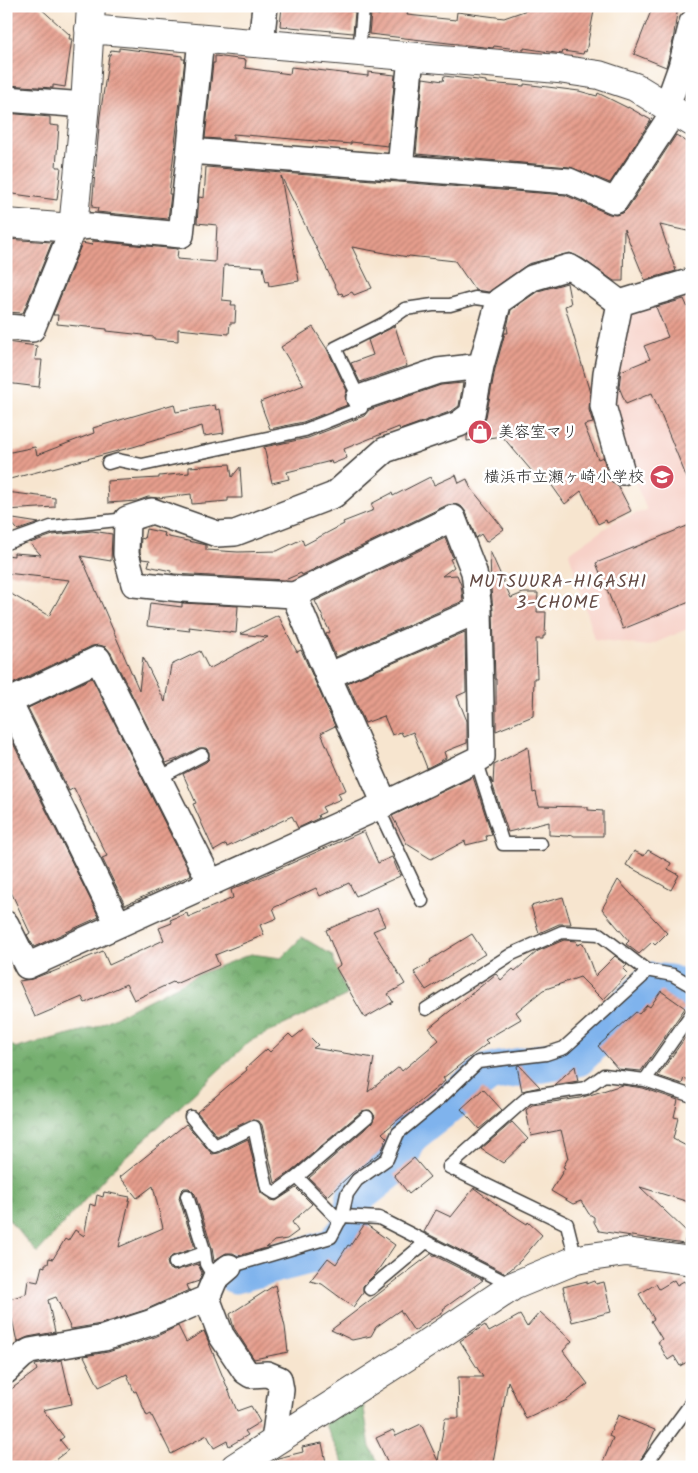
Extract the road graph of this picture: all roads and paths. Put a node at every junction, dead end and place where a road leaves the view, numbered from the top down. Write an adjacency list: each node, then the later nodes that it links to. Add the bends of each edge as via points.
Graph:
1 (265, 6): 6 (street)
2 (361, 6): 7 (lane, via 364,10)
3 (90, 18): 5 (street); 10 (street)
4 (692, 23): 11 (street, via 681,66)
5 (201, 39): 6 (street); 12 (street)
6 (261, 44): 7 (street)
7 (359, 52): 8 (street)
8 (411, 57): 11 (street, via 599,75 635,87); 13 (street)
9 (6, 99): 10 (street)
10 (85, 105): 15 (street)
11 (678, 113): 13 (street, via 615,200 569,181)
12 (190, 151): 13 (street); 15 (street, via 181,235 90,226)
13 (400, 168)
14 (6, 223): 15 (street)
15 (73, 228): 19 (street, via 32,329)
16 (692, 281): 18 (street)
17 (499, 301): 18 (street, via 532,278 569,267); 20 (street); 21 (lane, via 475,298 450,305 405,309 336,348)
18 (620, 303): 23 (street, via 603,406)
19 (6, 327)
20 (481, 366): 21 (street, via 438,371); 24 (street, via 472,414 459,424 385,450 334,495 235,533 217,534 152,511)
21 (359, 398): 22 (lane, via 361,408 305,430 142,465 118,460)
22 (108, 464)
23 (622, 472)
24 (127, 519): 25 (lane, via 51,528); 26 (street, via 126,554 134,584)
25 (6, 543)
26 (294, 595): 27 (street, via 453,518 474,572); 28 (street)
27 (478, 610): 28 (street); 31 (street, via 482,757)
28 (328, 676): 33 (street)
29 (7, 703): 32 (street, via 98,658); 38 (street)
30 (202, 755): 32 (lane)
31 (476, 759): 33 (street); 34 (lane, via 503,844)
32 (159, 778): 35 (street)
33 (382, 806): 35 (street); 36 (lane)
34 (541, 844)
35 (211, 883): 38 (street)
36 (422, 901)
37 (6, 924): 38 (street, via 27,966)
38 (118, 924)
39 (646, 970): 40 (lane, via 673,975); 41 (lane, via 599,934 562,932 512,954); 49 (lane, via 642,978 564,1048 546,1054 478,1062 398,1133 387,1159 357,1180 347,1194)
40 (692, 986)
41 (426, 1009)
42 (692, 1013): 43 (lane)
43 (645, 1080): 44 (lane); 52 (lane, via 604,1075 586,1088 528,1097 450,1167 567,1224)
44 (692, 1096)
45 (191, 1116): 47 (lane, via 215,1146 254,1127 267,1188 275,1193)
46 (367, 1117): 47 (lane)
47 (297, 1177): 49 (lane)
48 (187, 1196): 51 (lane)
49 (341, 1219): 50 (lane, via 379,1218); 55 (lane, via 332,1237)
50 (426, 1242): 56 (lane); 57 (lane)
51 (204, 1253): 54 (lane); 55 (lane, via 206,1264)
52 (576, 1260): 53 (street, via 626,1252); 56 (street)
53 (692, 1261)
54 (175, 1262)
55 (217, 1281): 58 (street, via 150,1323 104,1338 30,1351); 60 (street, via 221,1335 245,1371 251,1375 267,1374 279,1379 282,1390)
56 (513, 1286): 60 (street)
57 (370, 1289)
58 (6, 1371)
59 (690, 1408): 62 (lane)
60 (274, 1441): 61 (street)
61 (234, 1467)
62 (644, 1467)

